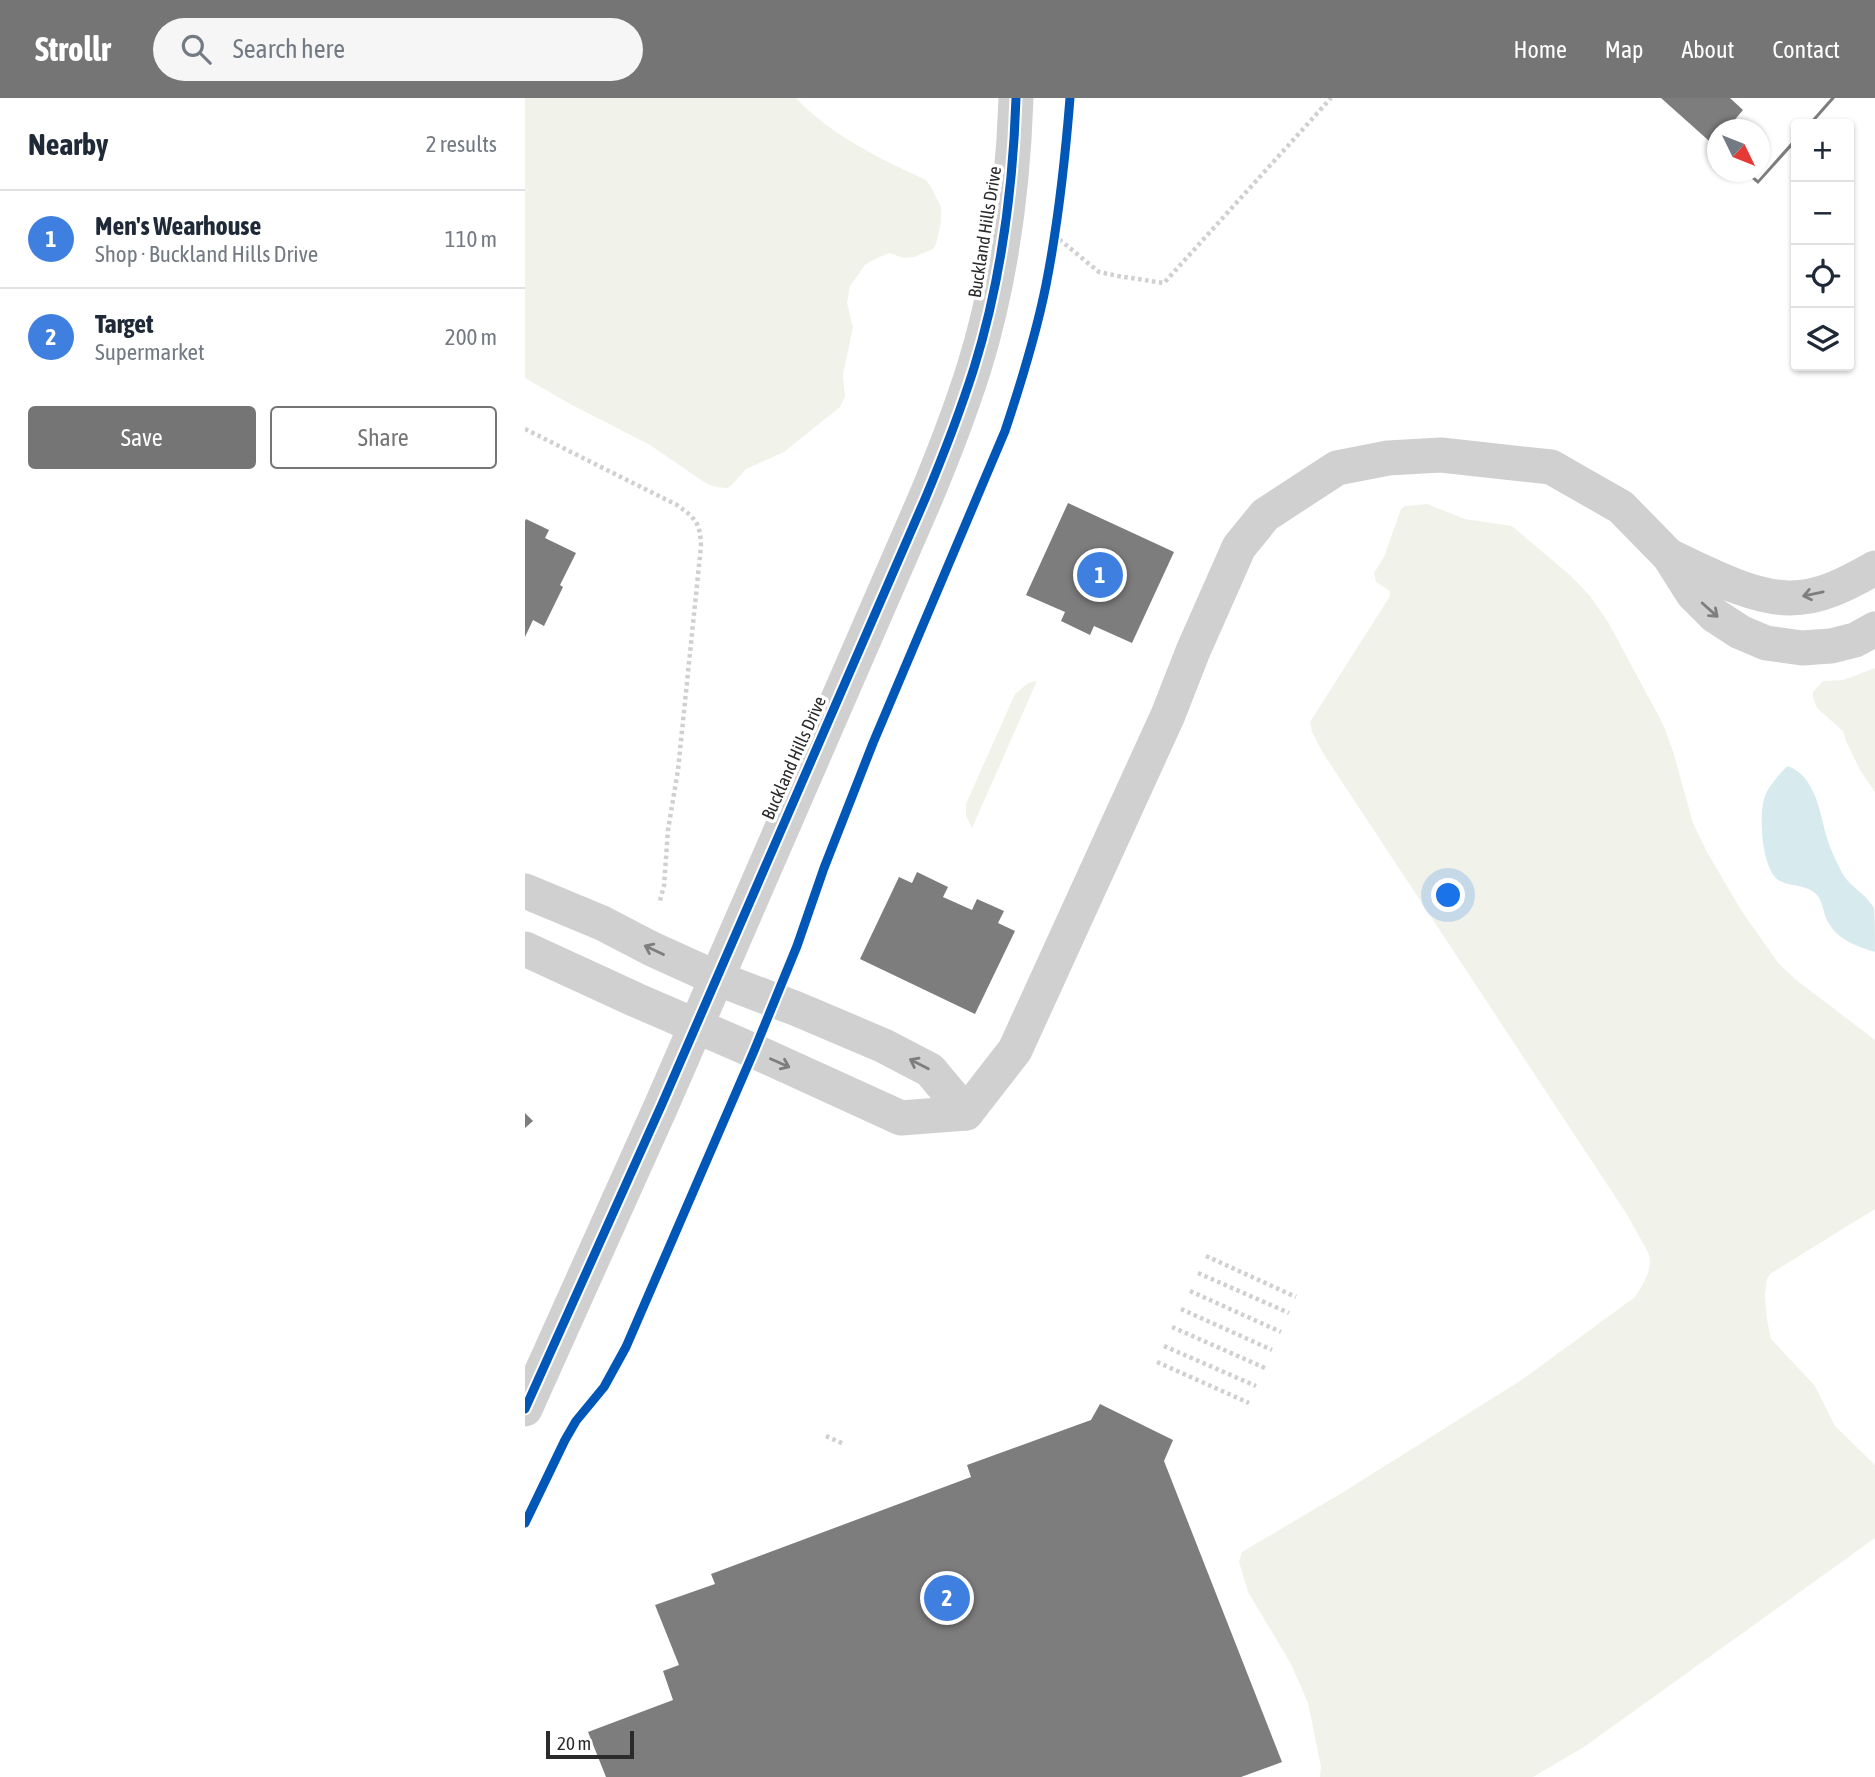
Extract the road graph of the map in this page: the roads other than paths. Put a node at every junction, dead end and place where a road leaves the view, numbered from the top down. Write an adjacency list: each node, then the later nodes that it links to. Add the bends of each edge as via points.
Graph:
1 (1016, 98): 7 (street, Buckland Hills Drive, via 1001,251 965,396)
2 (1669, 556): 3 (street, one-way to 2, via 1817,594 1788,598 1733,586); 4 (street, one-way to 4, via 1693,594 1714,615 1766,643 1831,646); 9 (street, via 1621,507 1551,467 1441,455 1388,458 1336,468 1265,514 1239,547 1016,1050)
3 (1875, 568)
4 (1875, 629)
5 (525, 891): 7 (street, one-way to 5)
6 (525, 949): 8 (street)
7 (716, 978): 8 (street, Buckland Hills Drive); 9 (street, one-way to 7, via 930,1070 884,1046)
8 (695, 1025): 9 (street, one-way to 9, via 901,1118); 10 (street, Buckland Hills Drive)
9 (966, 1113)
10 (525, 1409)

